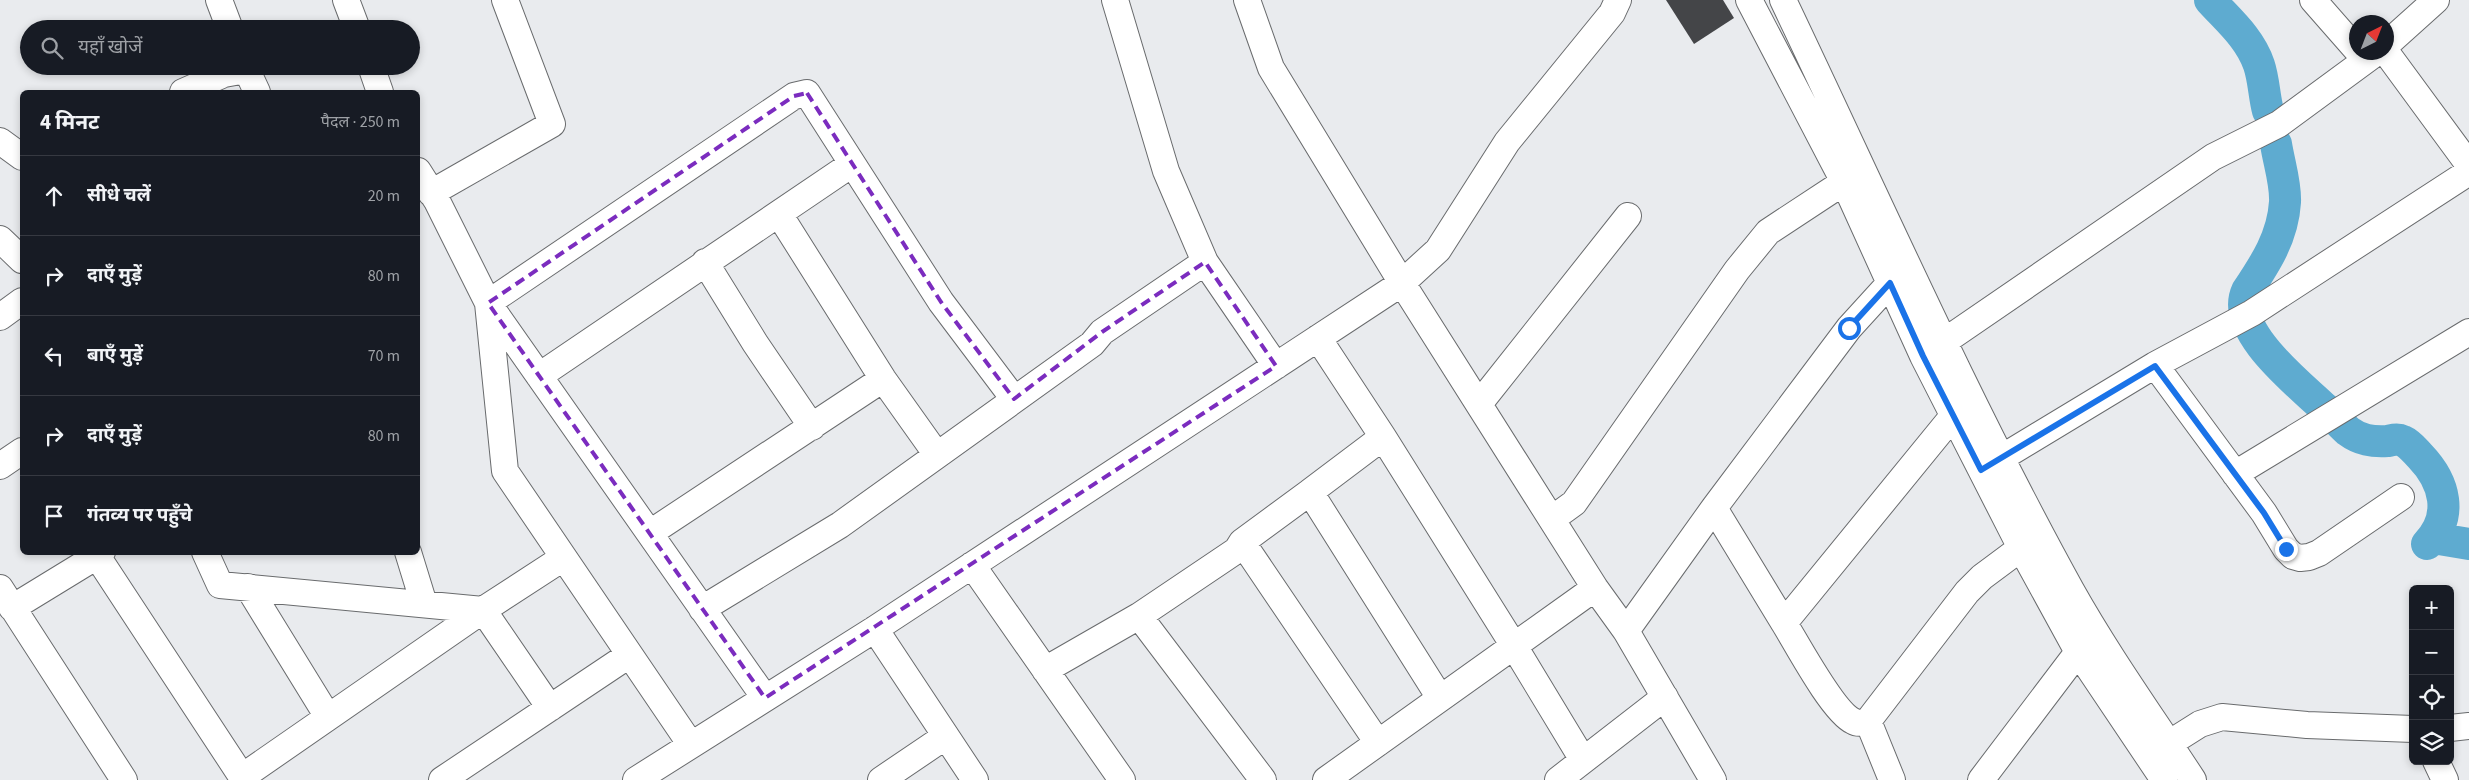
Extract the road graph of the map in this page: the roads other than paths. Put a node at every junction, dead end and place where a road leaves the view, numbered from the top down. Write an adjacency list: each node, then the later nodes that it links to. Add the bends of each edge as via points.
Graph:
1 (219, 0): 11 (street)
2 (346, 0): 12 (street)
3 (506, 0): 28 (street, via 552,124)
4 (1115, 0): 34 (street, via 1166,172)
5 (1247, 0): 35 (street, via 1271,68)
6 (1749, 0): 27 (street)
7 (1783, 0): 42 (street)
8 (2313, 0): 13 (street)
9 (2436, 0): 14 (street)
10 (1621, 4): 35 (street, via 1507,142 1438,250)
11 (227, 20)
12 (354, 20)
13 (2349, 34)
14 (2394, 38)
15 (2360, 60): 42 (street, via 2279,124 2213,157)
16 (2375, 60): 24 (street)
17 (222, 75): 21 (street)
18 (236, 75): 20 (street)
19 (374, 75): 22 (street)
20 (249, 76)
21 (188, 90)
22 (379, 90)
23 (852, 164): 29 (street); 38 (street, via 807,93 794,96); 47 (street, via 940,302)
24 (2469, 165)
25 (2469, 172): 44 (street, via 2244,318)
26 (420, 174): 28 (street)
27 (1844, 182): 36 (street); 60 (street, via 1768,232 1737,270 1574,503)
28 (432, 193): 38 (street)
29 (779, 214): 33 (street); 46 (street)
30 (1628, 216): 48 (street)
31 (0, 239): 32 (street)
32 (20, 258)
33 (705, 262): 45 (street); 50 (street)
34 (1205, 262): 43 (street); 47 (street, via 1102,332 1092,344)
35 (1402, 283): 41 (street); 48 (street)
36 (1890, 283): 49 (street); 59 (street, via 1844,335)
37 (20, 302): 39 (street)
38 (488, 303): 45 (street); 68 (street, via 505,471)
39 (0, 317)
40 (2469, 332): 56 (street)
41 (1318, 338): 43 (street); 51 (street)
42 (1945, 341): 54 (street)
43 (1276, 366): 69 (street)
44 (2155, 366): 54 (street); 56 (street)
45 (539, 376): 61 (street)
46 (883, 379): 50 (street); 53 (street)
47 (1014, 399): 53 (street)
48 (1479, 404): 60 (street)
49 (1953, 416): 54 (street); 77 (street)
50 (812, 427): 61 (street)
51 (1383, 438): 57 (street); 80 (street)
52 (20, 452): 55 (street)
53 (937, 455): 74 (street, via 840,525)
54 (1991, 464): 63 (street); 96 (street, via 2120,671)
55 (0, 466)
56 (2235, 474): 58 (street, via 2286,549 2300,558 2319,554)
57 (1310, 492): 62 (street); 86 (street)
58 (2401, 497)
59 (1714, 508): 77 (street); 79 (street)
60 (1552, 519): 71 (street)
61 (650, 533): 74 (street)
62 (1242, 542): 76 (street, via 1237,550); 94 (street)
63 (2021, 548): 81 (street); 89 (street, via 1967,592)
64 (97, 555): 72 (street)
65 (100, 555): 99 (street)
66 (206, 555): 70 (street, via 220,585)
67 (409, 555): 73 (street)
68 (563, 558): 75 (street); 82 (street)
69 (972, 565): 78 (street); 83 (street)
70 (248, 587): 73 (street); 88 (street)
71 (1595, 588): 79 (street); 80 (street)
72 (6, 598): 100 (street)
73 (424, 604): 75 (street)
74 (702, 608): 85 (street)
75 (483, 610): 87 (street); 88 (street)
76 (1139, 616): 83 (street); 106 (street)
77 (1784, 623): 89 (street, via 1837,708 1852,721)
78 (875, 629): 85 (street); 93 (street)
79 (1626, 631): 84 (street)
80 (1514, 646): 86 (street); 97 (street)
81 (2078, 652): 96 (street); 111 (street)
82 (630, 655): 87 (street); 95 (street)
83 (1045, 670): 105 (street)
84 (1665, 697): 97 (street); 109 (street)
85 (766, 698): 95 (street)
86 (1440, 698): 94 (street)
87 (550, 708): 101 (street)
88 (328, 717): 99 (street)
89 (1868, 721): 110 (street)
90 (2469, 726): 91 (street)
91 (2454, 728)
92 (2409, 729): 96 (street, via 2307,725 2222,717 2200,724)
93 (946, 736): 103 (street); 104 (street)
94 (1378, 743): 107 (street)
95 (691, 745): 102 (street)
96 (2159, 750): 112 (street); 113 (street)
97 (1583, 760): 108 (street)
98 (2438, 765): 114 (street)
99 (243, 778)
100 (124, 780)
101 (442, 780)
102 (636, 780)
103 (881, 780)
104 (975, 780)
105 (1122, 780)
106 (1263, 780)
107 (1326, 780)
108 (1558, 780)
109 (1713, 780)
110 (1892, 780)
111 (1981, 780)
112 (2164, 780)
113 (2193, 780)
114 (2445, 780)

